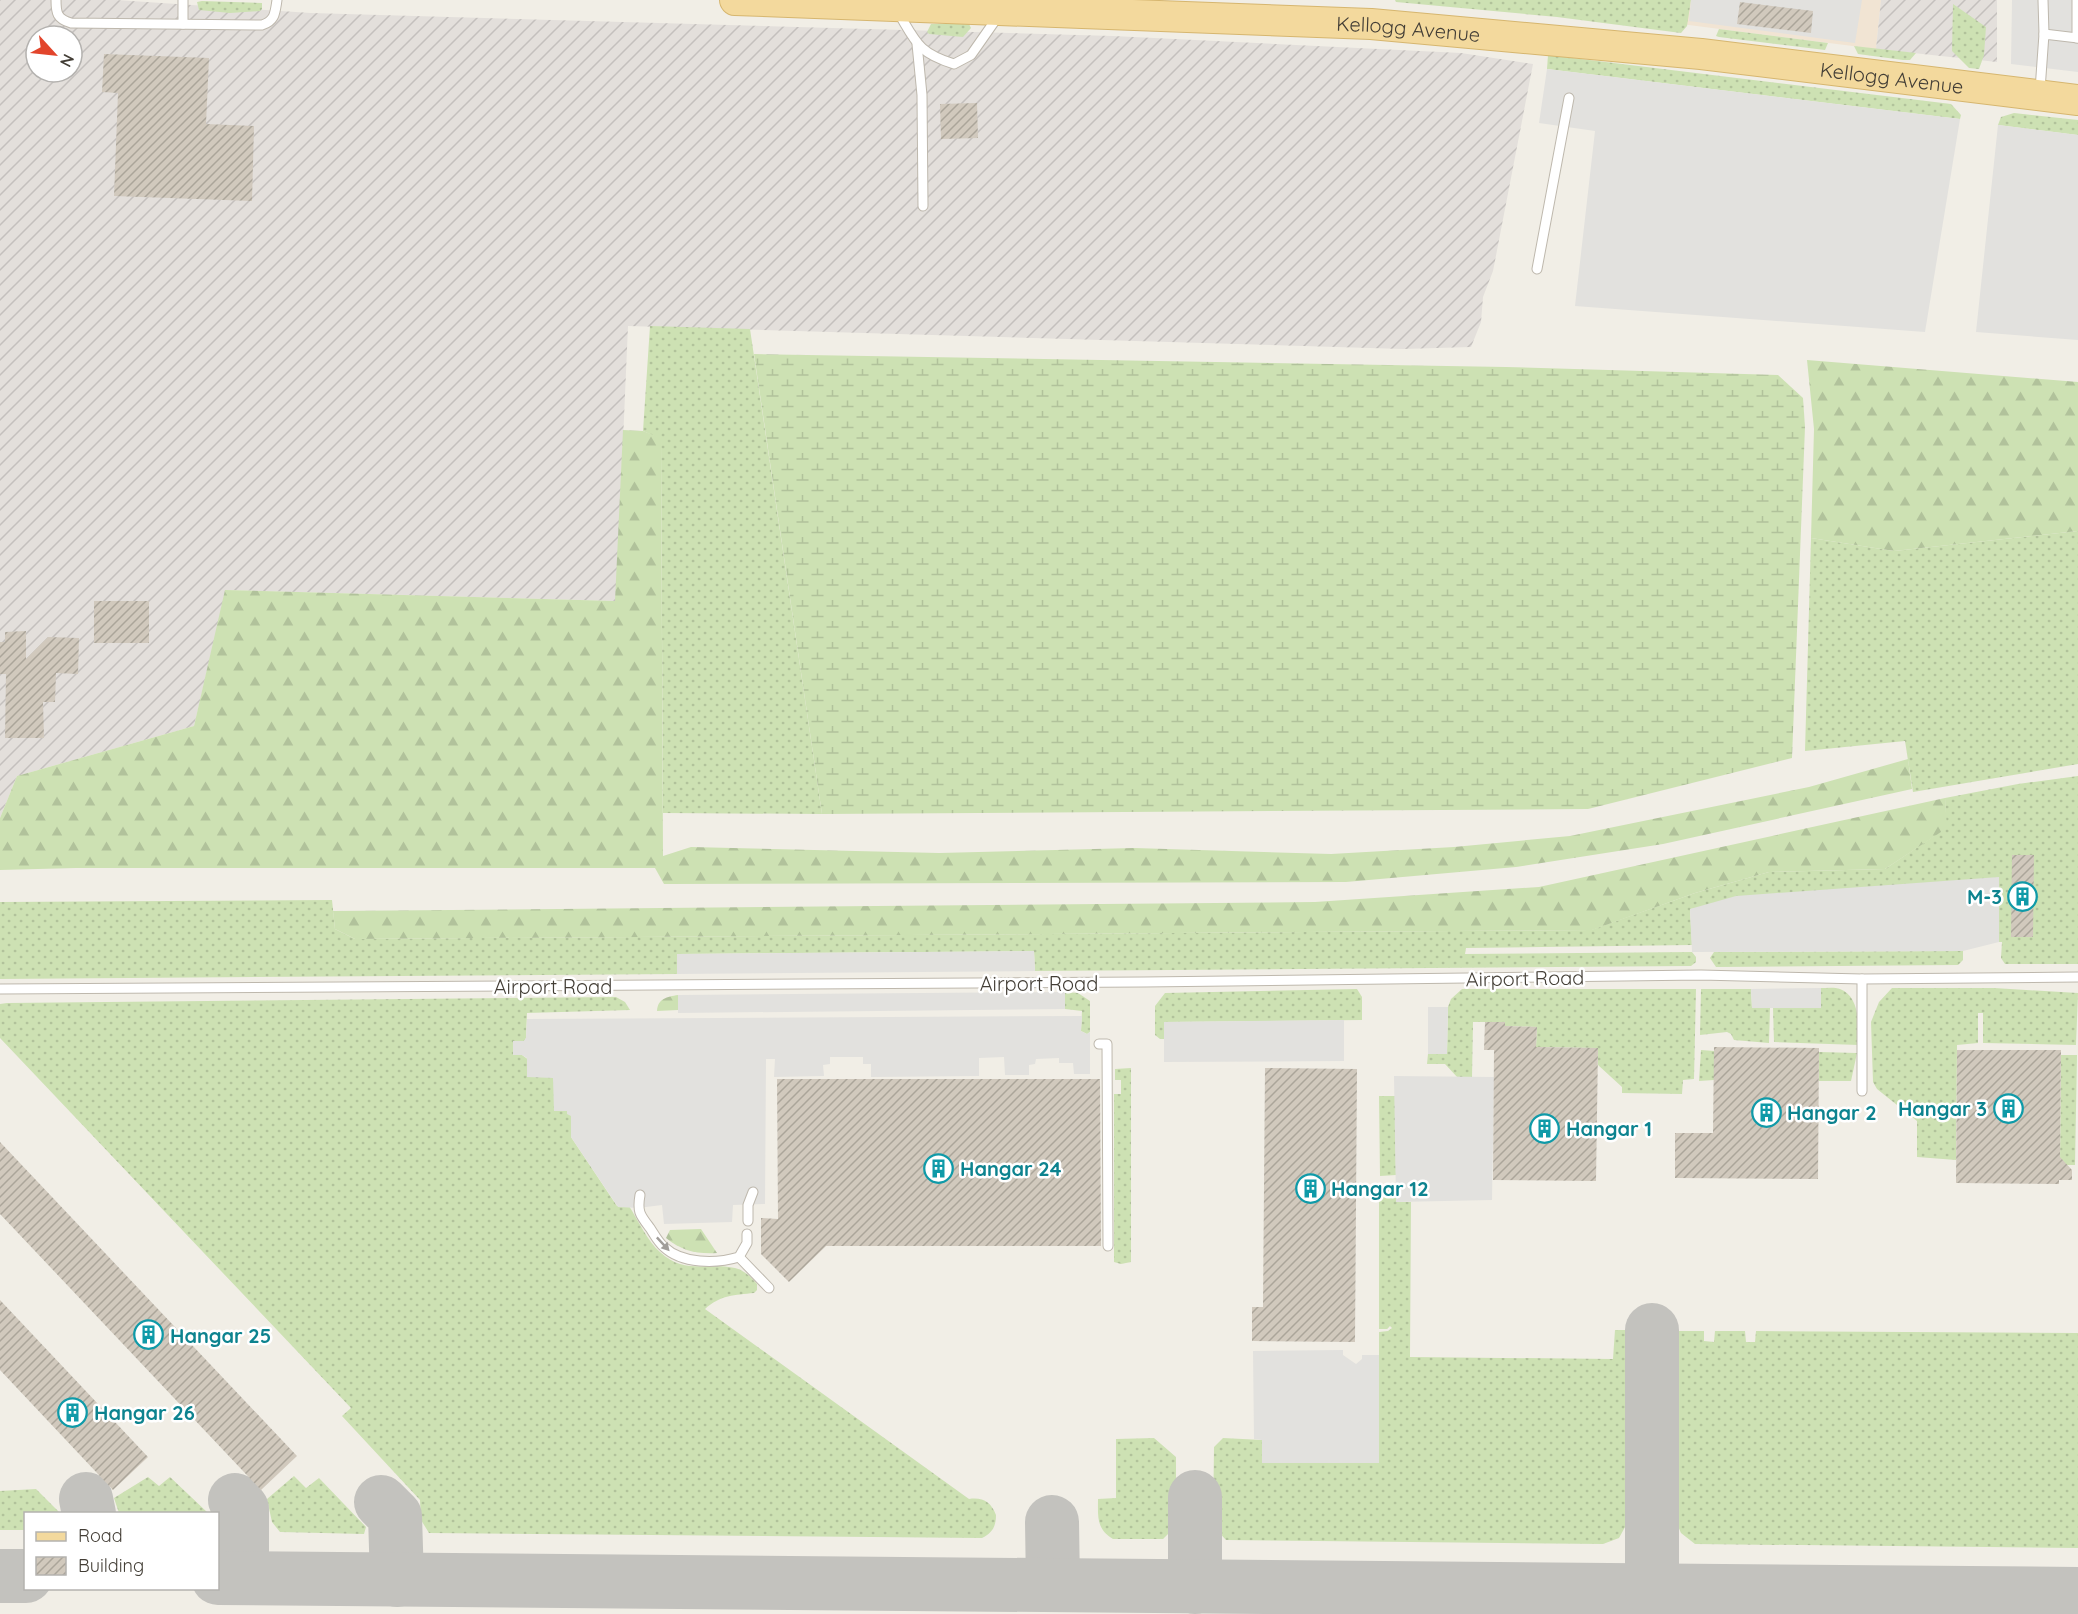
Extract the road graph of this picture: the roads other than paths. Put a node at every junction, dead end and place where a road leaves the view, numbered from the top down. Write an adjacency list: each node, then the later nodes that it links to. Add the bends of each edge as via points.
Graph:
1 (56, 0): 10 (lane, via 56,13 61,20 71,23)
2 (183, 0): 10 (lane)
3 (277, 0): 10 (lane, via 274,17 262,25)
4 (735, 0): 8 (main road, Kellogg Avenue)
5 (2043, 0): 11 (lane)
6 (2077, 0): 12 (lane)
7 (935, 3): 8 (main road, Kellogg Avenue); 9 (main road, Kellogg Avenue)
8 (893, 5): 13 (lane)
9 (1004, 9): 13 (lane, via 971,55 954,64 933,57); 14 (main road, Kellogg Avenue, via 1371,24 1701,54)
10 (183, 24)
11 (2044, 34): 12 (lane); 14 (lane)
12 (2078, 38)
13 (918, 44): 17 (lane)
14 (2040, 95): 16 (main road, Kellogg Avenue)
15 (1569, 98): 18 (lane)
16 (2078, 100)
17 (923, 206)
18 (1537, 269)
19 (2078, 977): 20 (lane, Airport Road)
20 (1863, 979): 21 (lane, Airport Road, via 1701,975); 23 (lane)
21 (0, 989)
22 (1099, 1044): 28 (lane, via 1107,1044)
23 (1862, 1091)
24 (753, 1192): 26 (lane)
25 (640, 1195): 29 (lane, one-way to 29, via 641,1216 674,1255 690,1260 728,1261)
26 (748, 1221)
27 (747, 1234): 29 (lane)
28 (1108, 1246)
29 (739, 1257): 30 (lane)
30 (769, 1288)

